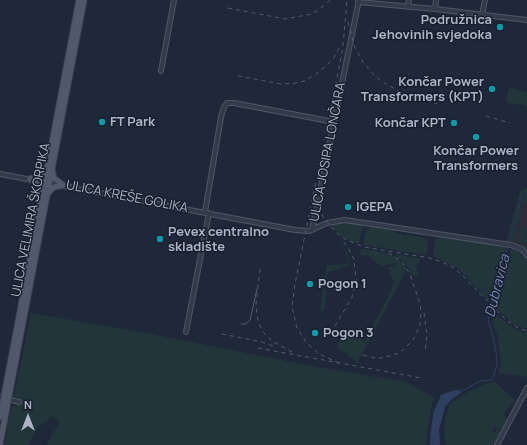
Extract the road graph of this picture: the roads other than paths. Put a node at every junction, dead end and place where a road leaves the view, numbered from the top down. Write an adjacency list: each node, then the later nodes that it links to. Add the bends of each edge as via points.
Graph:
1 (79, 0): 14 (main road, ULICA VELIMIRA ŠKORPIKA)
2 (84, 0): 15 (main road, ULICA VELIMIRA ŠKORPIKA)
3 (174, 0): 12 (street)
4 (409, 0): 8 (street)
5 (436, 0): 9 (street)
6 (485, 0): 10 (street)
7 (359, 1): 8 (street); 13 (street, ULICA JOSIPA LONČARA)
8 (408, 7): 9 (street)
9 (435, 9): 10 (street)
10 (482, 15): 11 (street)
11 (527, 20)
12 (161, 71)
13 (334, 122): 22 (street, ULICA KREŠE GOLIKA, via 234,103 227,104 224,107); 23 (street, ULICA JOSIPA LONČARA)
14 (49, 163): 17 (main road, via 41,175); 18 (main road, ULICA VELIMIRA ŠKORPIKA)
15 (52, 169): 18 (main road, ULICA VELIMIRA ŠKORPIKA); 19 (main road, via 54,178)
16 (0, 174): 17 (street, ULICA KREŠE GOLIKA)
17 (30, 179): 18 (street, ULICA KREŠE GOLIKA); 20 (main road)
18 (47, 182): 19 (street, ULICA KREŠE GOLIKA); 20 (main road, ULICA VELIMIRA ŠKORPIKA); 21 (main road, ULICA VELIMIRA ŠKORPIKA)
19 (63, 185): 21 (main road, via 54,187); 22 (street, ULICA KREŠE GOLIKA)
20 (44, 190): 27 (main road, ULICA VELIMIRA ŠKORPIKA)
21 (47, 195): 27 (main road, ULICA VELIMIRA ŠKORPIKA)
22 (207, 213): 23 (street, ULICA KREŠE GOLIKA, via 295,230); 25 (street)
23 (312, 230): 24 (street, ULICA JOSIPA LONČARA, via 327,223 345,220 511,245 522,249)
24 (527, 255)
25 (186, 332)
26 (527, 388): 31 (street)
27 (4, 399): 28 (street); 29 (main road, ULICA VELIMIRA ŠKORPIKA); 30 (main road, ULICA VELIMIRA ŠKORPIKA)
28 (19, 402)
29 (0, 417)
30 (0, 444)
31 (497, 445)

